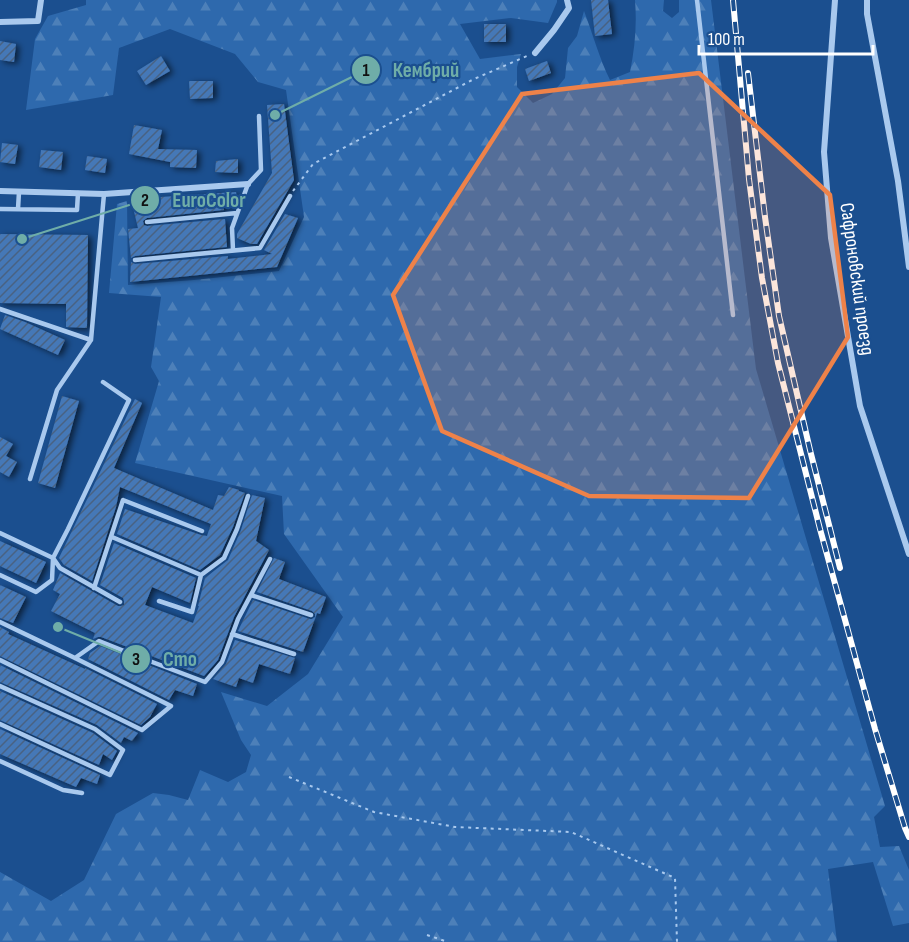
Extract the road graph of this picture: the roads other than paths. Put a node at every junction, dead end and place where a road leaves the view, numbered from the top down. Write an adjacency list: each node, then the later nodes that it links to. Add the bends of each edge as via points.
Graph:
1 (41, 0): 6 (street, via 38,21)
2 (567, 0): 7 (street, via 569,8)
3 (697, 0): 23 (lane)
4 (835, 0): 31 (street, Сафроновский проезд, via 824,152 831,238 860,406)
5 (867, 0): 21 (street)
6 (0, 22)
7 (535, 53)
8 (259, 116): 9 (lane, via 261,170)
9 (248, 184): 13 (street); 17 (lane)
10 (0, 191): 11 (street)
11 (19, 192): 12 (street); 16 (lane)
12 (78, 193): 13 (street); 16 (lane, via 77,210)
13 (104, 194): 24 (lane)
14 (290, 196): 19 (lane, via 260,248)
15 (0, 209): 16 (lane)
16 (18, 209)
17 (237, 213): 18 (lane); 19 (lane, via 232,228)
18 (147, 222)
19 (233, 250): 20 (lane)
20 (135, 260)
21 (909, 267)
22 (0, 309): 24 (lane)
23 (733, 315)
24 (91, 340): 26 (lane, via 57,390)
25 (103, 382): 32 (lane, via 129,400)
26 (30, 479)
27 (248, 496): 35 (lane, via 224,558)
28 (202, 531): 30 (lane, via 123,500)
29 (0, 533): 32 (lane)
30 (112, 537): 35 (lane); 36 (lane)
31 (909, 555)
32 (53, 558): 34 (lane, via 52,580 36,592); 36 (lane, via 60,568)
33 (270, 559): 37 (lane)
34 (0, 575)
35 (201, 575): 38 (lane, via 192,612)
36 (94, 588): 39 (lane)
37 (250, 596): 40 (lane); 42 (lane)
38 (159, 601)
39 (120, 602)
40 (311, 615)
41 (0, 622): 44 (lane)
42 (232, 634): 43 (lane); 44 (lane, via 222,662 205,682 99,641)
43 (294, 654)
44 (75, 658): 45 (lane, via 171,706 142,730)
45 (0, 660)
46 (0, 686): 47 (lane, via 95,729 123,750 110,775)
47 (0, 724)
48 (0, 761): 49 (lane, via 63,790)
49 (82, 793)

